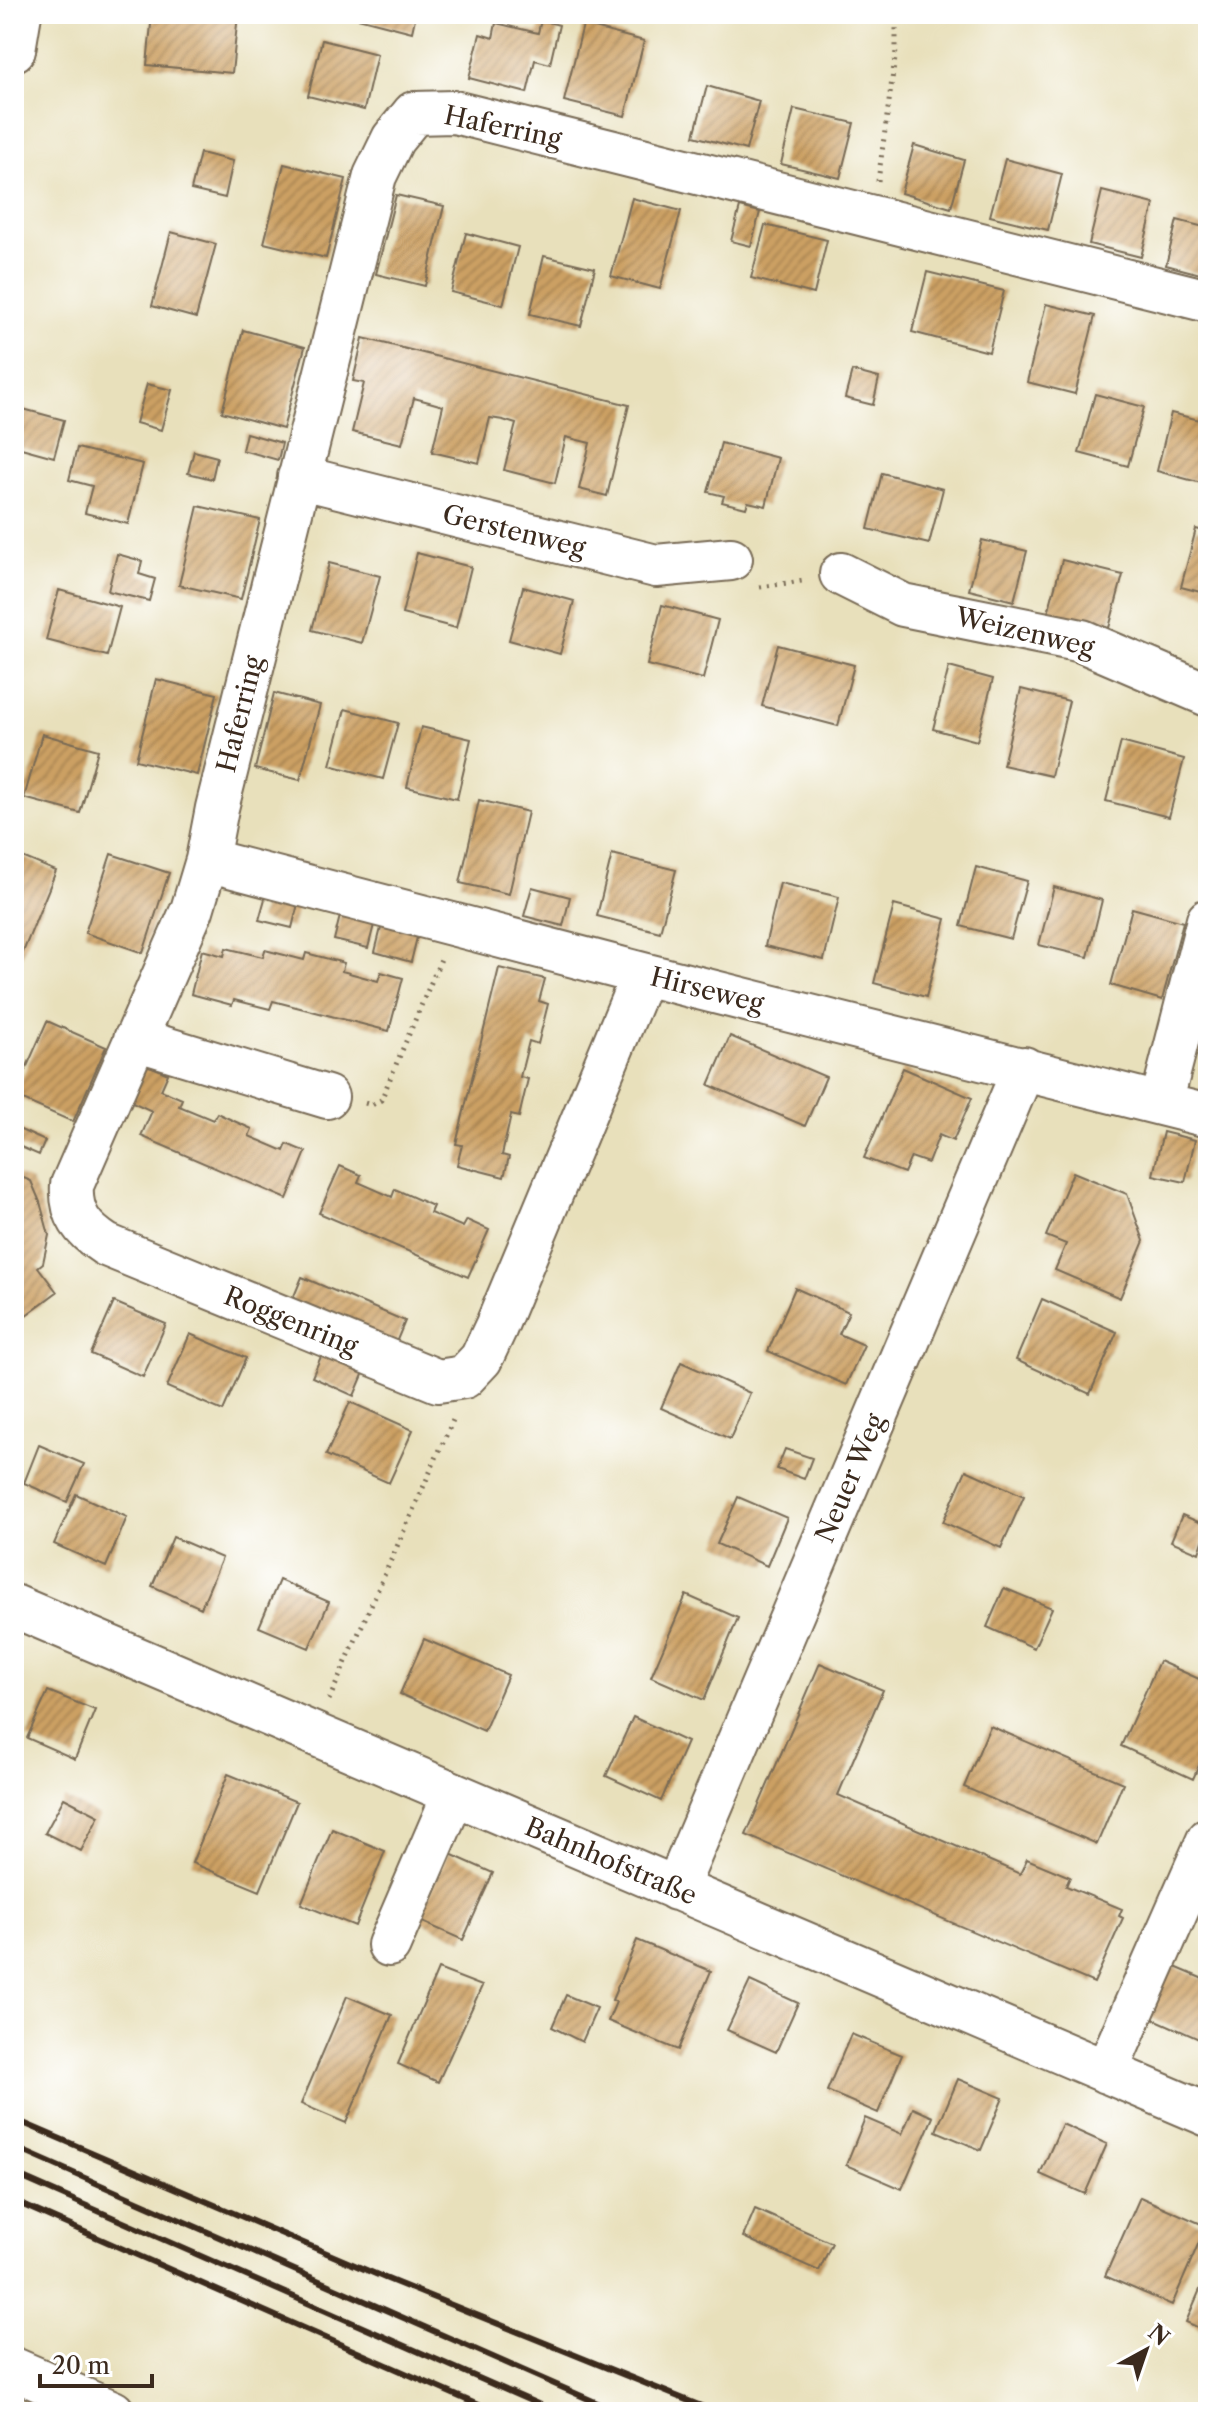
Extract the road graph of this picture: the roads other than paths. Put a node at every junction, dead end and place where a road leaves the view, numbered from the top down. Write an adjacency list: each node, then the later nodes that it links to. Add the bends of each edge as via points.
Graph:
1 (20, 14): 2 (street)
2 (14, 50)
3 (1208, 301): 4 (street, Haferring, via 454,112 414,113 393,139 375,176)
4 (299, 477): 5 (street, Gerstenweg, via 656,566); 8 (street, Haferring)
5 (731, 559)
6 (841, 574): 7 (street, Weizenweg, via 903,605 1082,641)
7 (1208, 695)
8 (207, 860): 10 (street, Hirseweg); 11 (street, Roggenring, via 192,910)
9 (1208, 920): 14 (street)
10 (643, 974): 11 (street, Roggenring, via 481,1359 464,1377 438,1381 106,1245 88,1233 76,1217 72,1185); 12 (street, Hirseweg)
11 (135, 1039): 13 (street)
12 (1024, 1068): 14 (street, Hirseweg); 19 (street, Neuer Weg)
13 (327, 1097)
14 (1161, 1104): 15 (street, Hirseweg)
15 (1208, 1116)
16 (14, 1606): 17 (street, Bahnhofstraße)
17 (454, 1794): 19 (street, Bahnhofstraße); 20 (street)
18 (1208, 1840): 21 (street)
19 (676, 1889): 21 (street, Bahnhofstraße)
20 (389, 1945)
21 (1106, 2072): 22 (street, Bahnhofstraße)
22 (1208, 2115)
23 (14, 2369): 24 (street)
24 (113, 2412)

